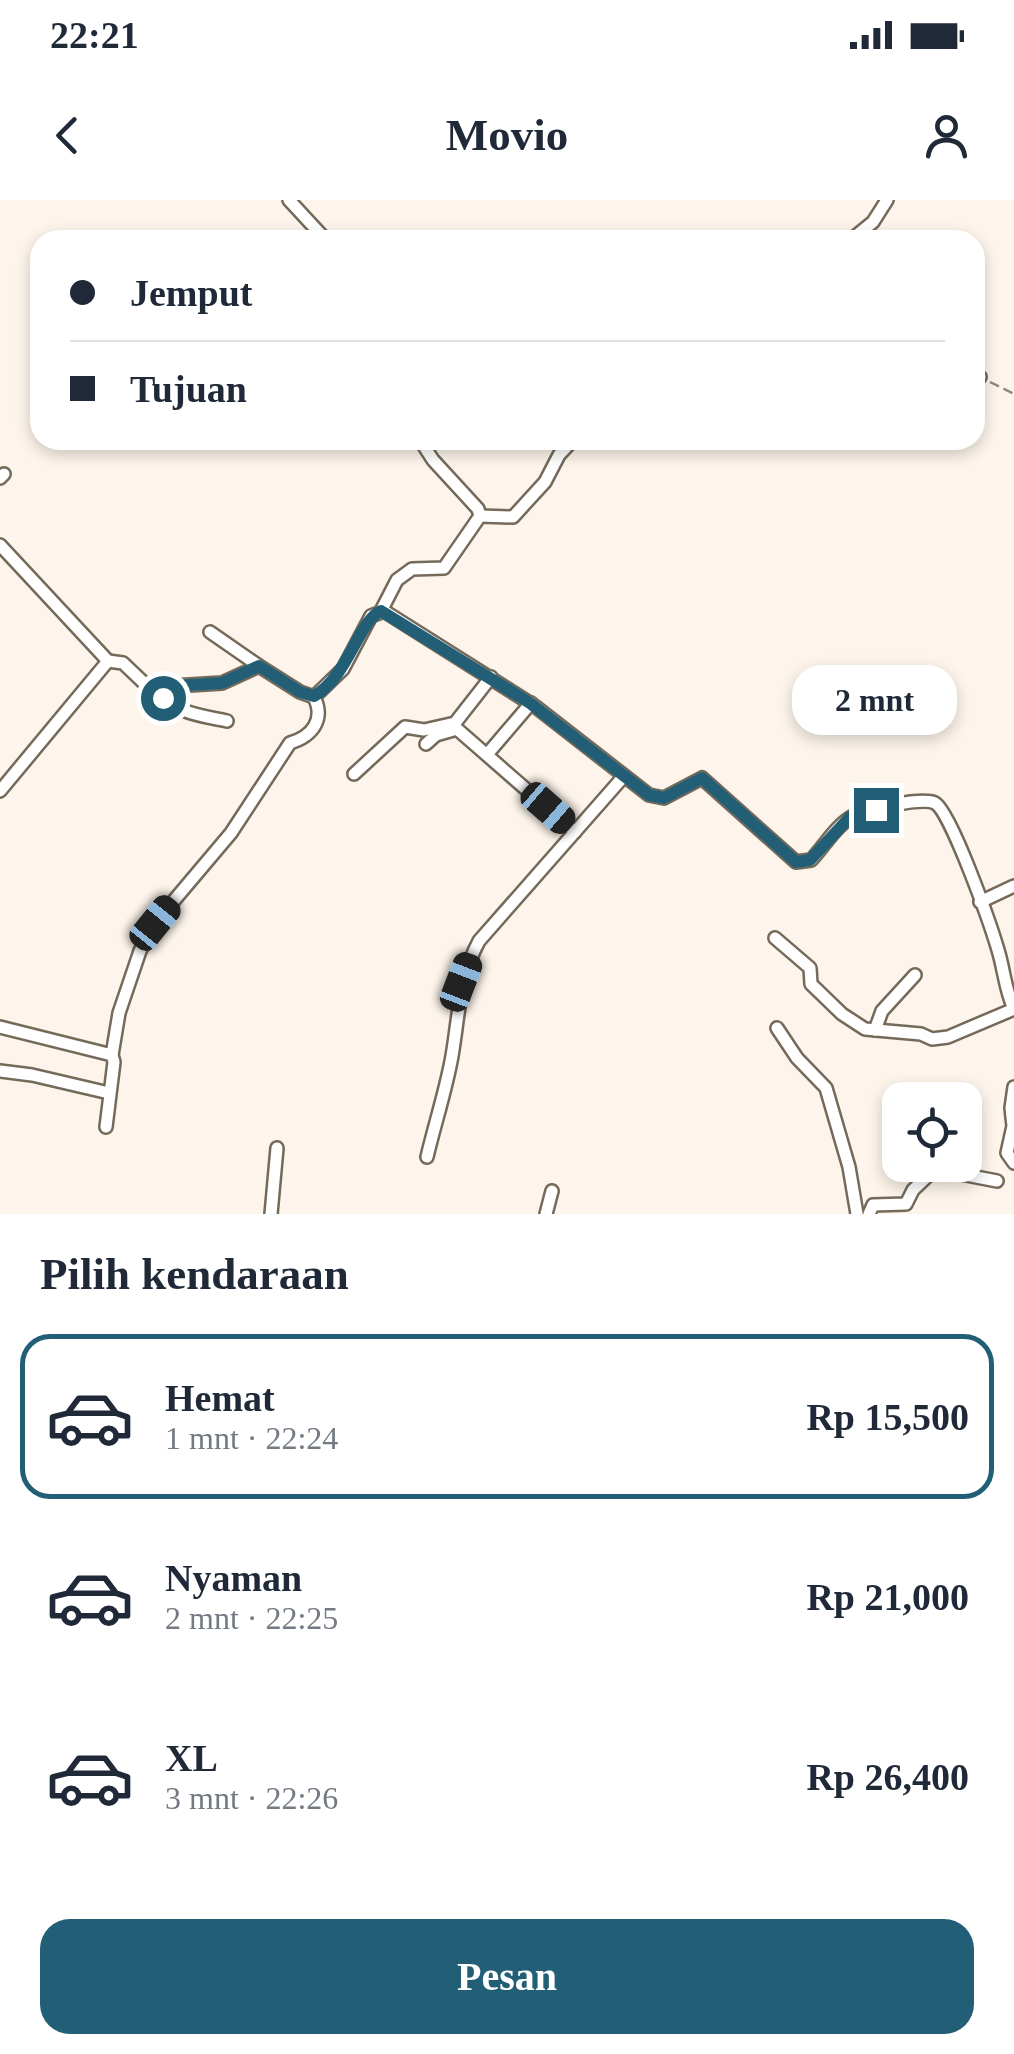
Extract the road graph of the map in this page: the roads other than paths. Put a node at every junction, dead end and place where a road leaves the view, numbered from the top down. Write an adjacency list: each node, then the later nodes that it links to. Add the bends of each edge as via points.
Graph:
1 (290, 200): 3 (street)
2 (887, 200): 4 (street)
3 (317, 230)
4 (863, 230)
5 (426, 450): 7 (street)
6 (564, 450): 7 (street, via 512,517)
7 (480, 516): 9 (street, via 444,568 412,569 397,580)
8 (0, 545): 11 (street)
9 (381, 611): 13 (street); 15 (street, via 371,616 343,669)
10 (210, 632): 12 (street)
11 (108, 661): 14 (street, via 119,661); 22 (street)
12 (259, 666): 14 (street, via 222,683); 15 (street)
13 (491, 676): 16 (street); 20 (street, via 456,723 424,730 405,726)
14 (157, 687): 17 (street, via 174,707)
15 (314, 696): 32 (street, via 318,722 290,743 231,833 155,923 119,1013)
16 (527, 708): 19 (street); 21 (street)
17 (227, 722)
18 (426, 744): 23 (street, via 457,729)
19 (490, 751)
20 (354, 774)
21 (624, 776): 23 (street); 25 (street, via 658,799 702,778 800,863 850,817 931,802 949,822)
22 (0, 791)
23 (575, 832): 38 (street, via 472,955)
24 (1014, 886): 25 (street)
25 (980, 902): 28 (street)
26 (775, 938): 31 (street, via 808,966 809,982 842,1014)
27 (915, 974): 31 (street)
28 (1014, 1009): 31 (street, via 939,1039)
29 (0, 1027): 32 (street)
30 (777, 1028): 42 (street, via 826,1088)
31 (875, 1030)
32 (112, 1055): 35 (street)
33 (0, 1071): 35 (street)
34 (1014, 1087): 39 (street, via 1007,1153)
35 (109, 1093): 36 (street)
36 (106, 1126)
37 (277, 1148): 43 (street)
38 (427, 1157)
39 (1014, 1163)
40 (997, 1181): 42 (street, via 936,1168 906,1204 873,1205)
41 (552, 1190): 44 (street)
42 (862, 1213)
43 (270, 1214)
44 (546, 1214)

